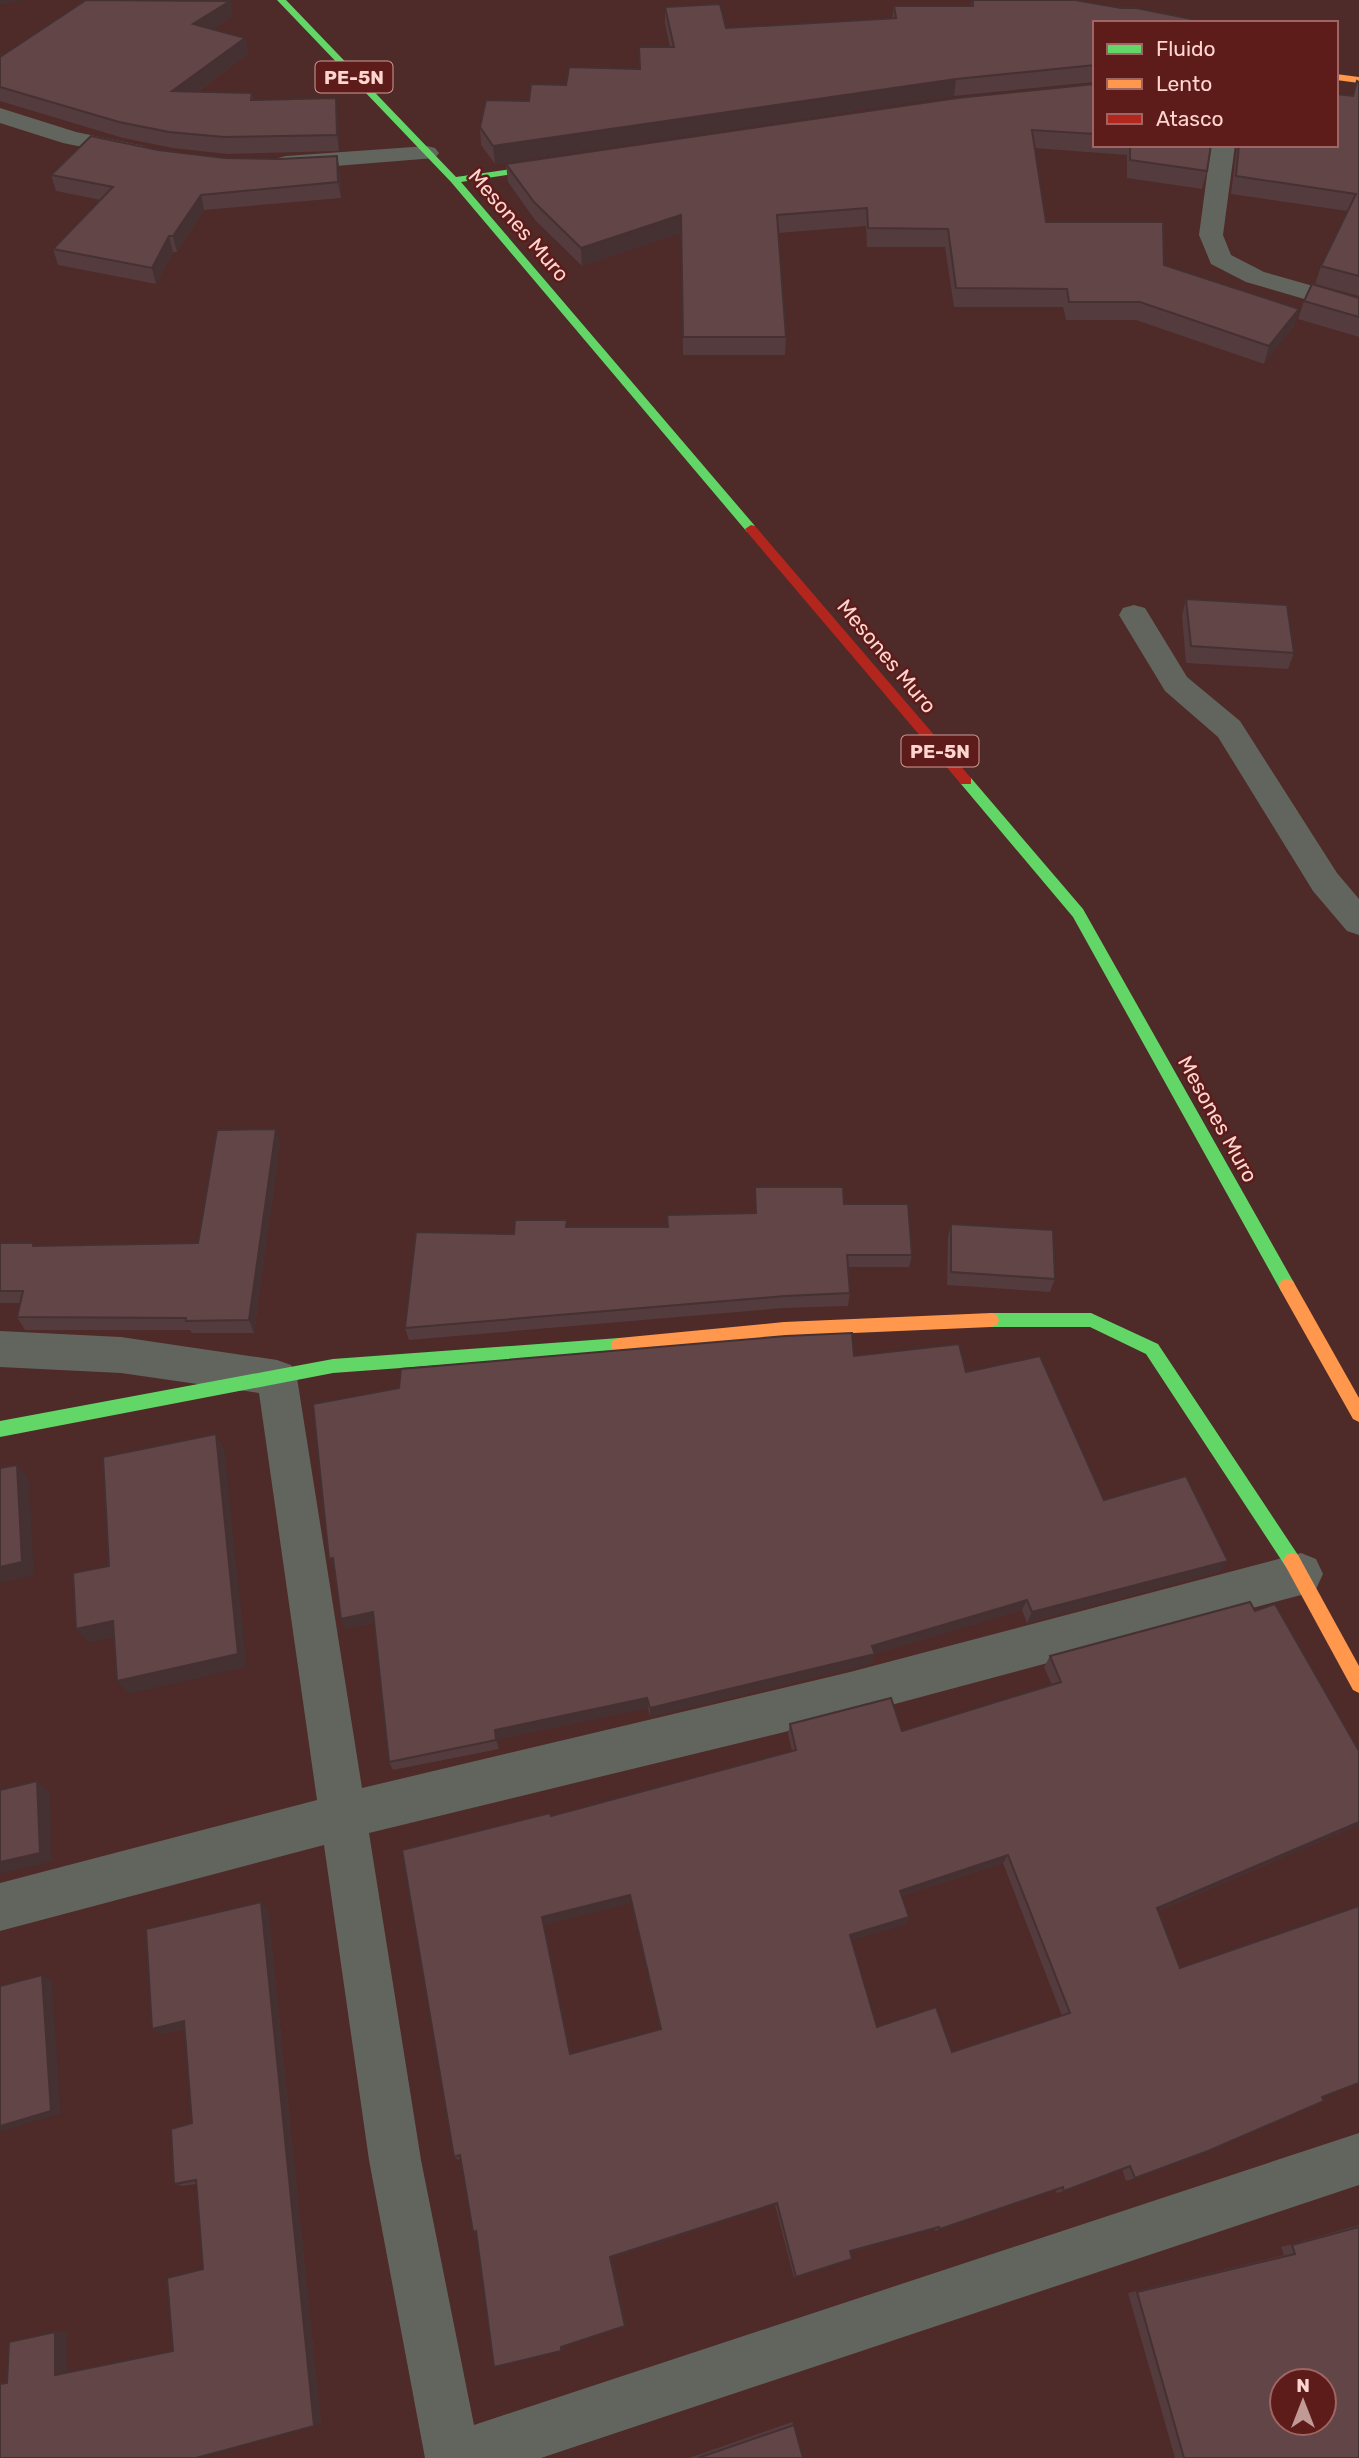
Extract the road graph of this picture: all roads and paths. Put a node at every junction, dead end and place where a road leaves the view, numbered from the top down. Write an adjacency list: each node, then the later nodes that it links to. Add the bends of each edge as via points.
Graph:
1 (281, 0): 4 (main road, Mesones Muro / PE-5N)
2 (0, 115): 5 (street, via 71,138)
3 (1223, 147): 9 (street, via 1212,236 1220,259 1255,277)
4 (427, 153): 7 (street); 8 (main road, Mesones Muro / PE-5N)
5 (162, 156)
6 (573, 162): 8 (main road)
7 (261, 165)
8 (454, 180): 14 (main road, Mesones Muro / PE-5N, via 1078,913)
9 (1359, 307)
10 (1134, 615): 11 (street, via 1176,684 1229,729 1325,882)
11 (1359, 922)
12 (0, 1349): 13 (street, via 121,1356)
13 (277, 1378): 15 (main road); 16 (main road, via 333,1366 784,1329 1025,1318 1091,1320 1152,1349); 18 (street)
14 (1359, 1414)
15 (0, 1429)
16 (1301, 1574): 17 (main road); 18 (street, via 850,1694)
17 (1359, 1684)
18 (344, 1815): 19 (street); 21 (street, via 395,2160)
19 (0, 1907)
20 (1359, 2159): 21 (street)
21 (456, 2458)

